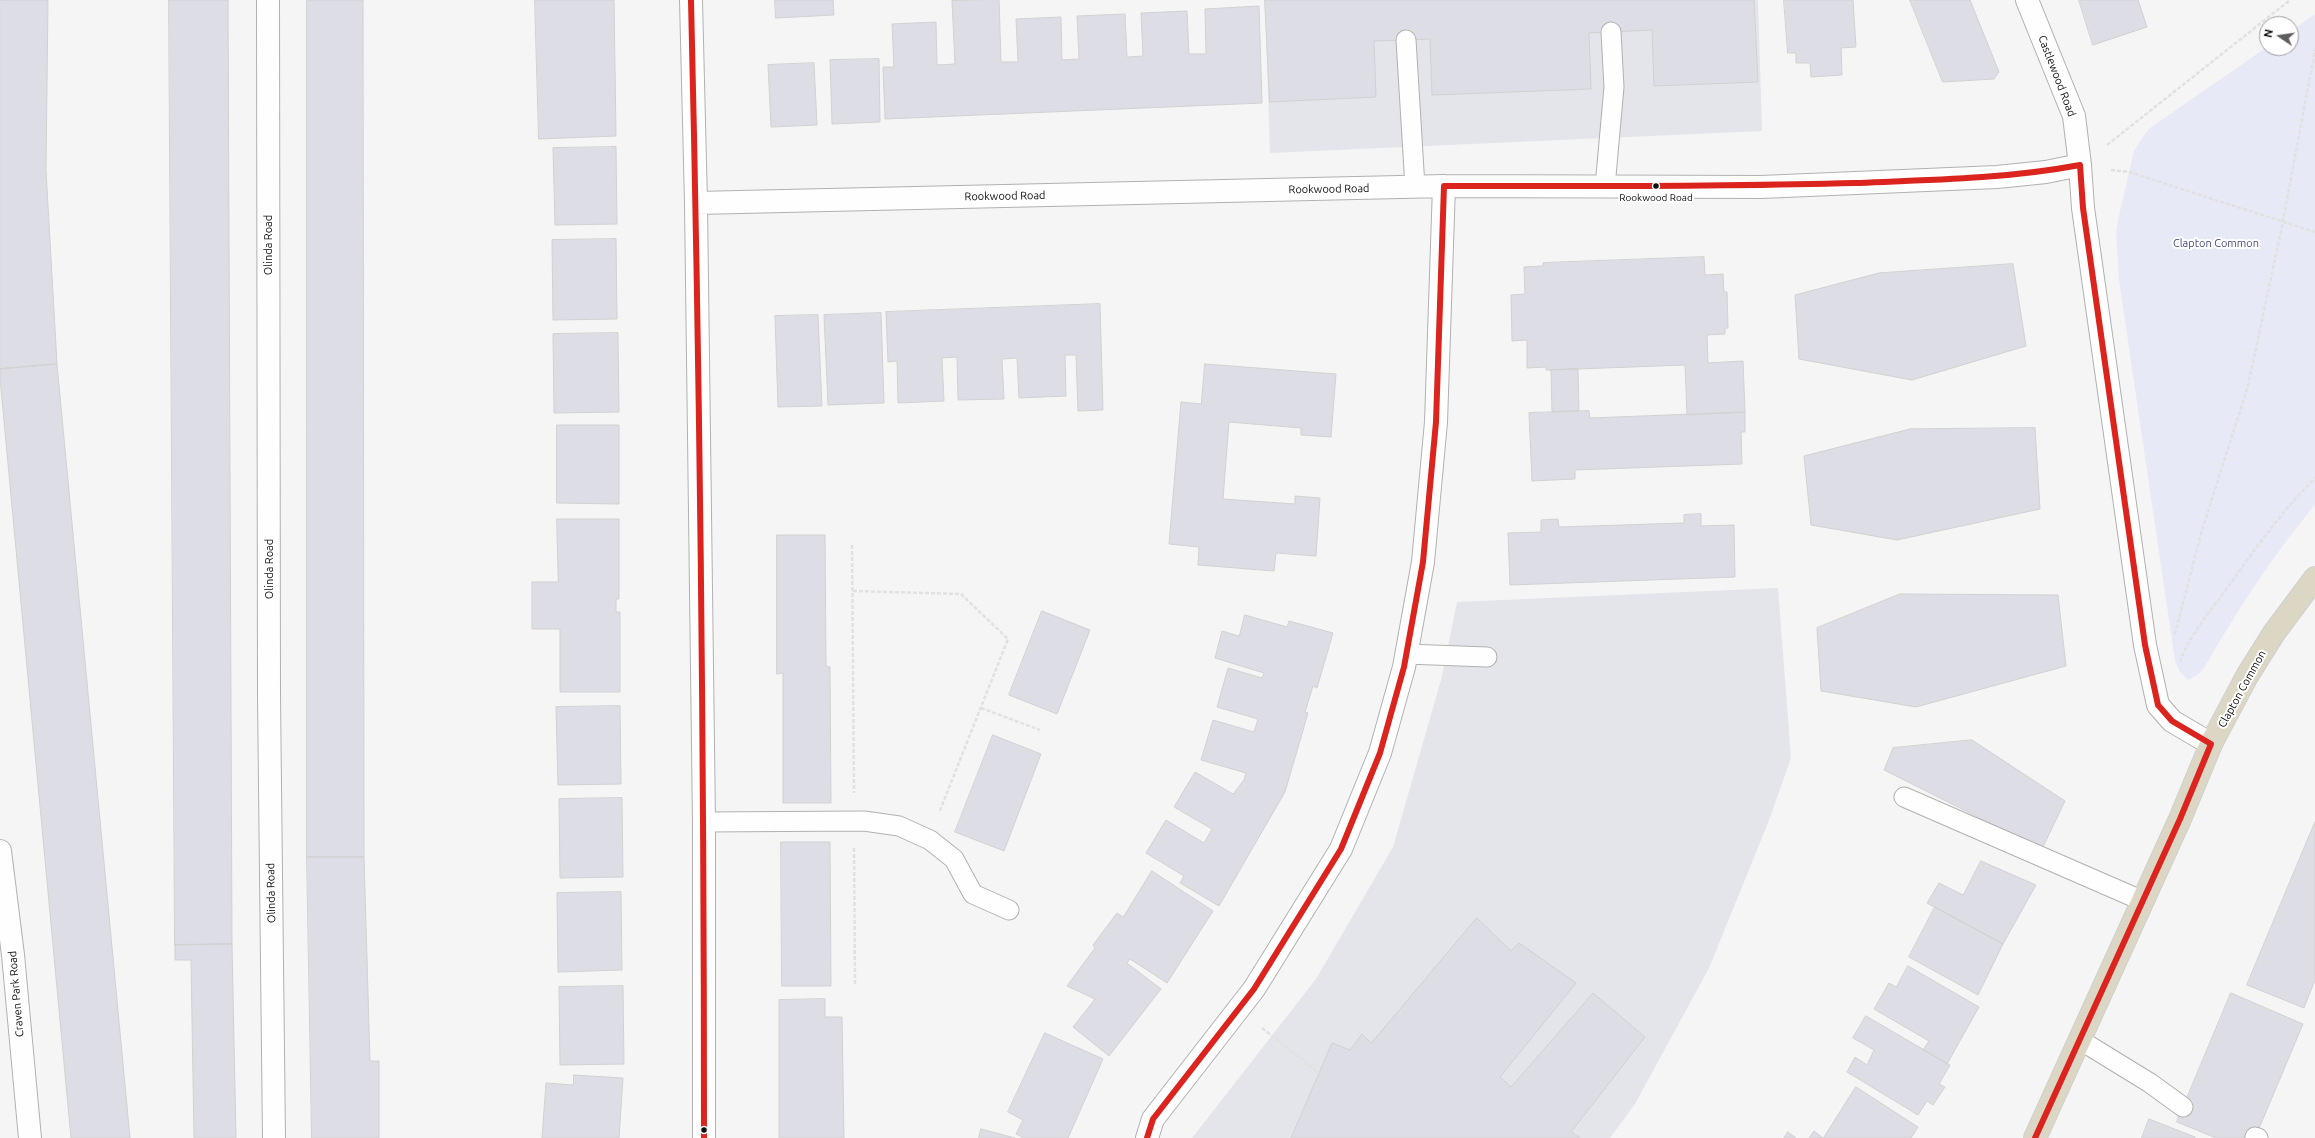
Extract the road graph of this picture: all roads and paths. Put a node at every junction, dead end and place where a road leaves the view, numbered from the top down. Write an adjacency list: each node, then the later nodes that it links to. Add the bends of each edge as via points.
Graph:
1 (268, 0): 40 (street, Olinda Road, via 269,681)
2 (691, 0): 12 (street)
3 (2027, 0): 8 (street, Castlewood Road, via 2074,116)
4 (2290, 0): 8 (path)
5 (1611, 32): 10 (lane, via 1614,87)
6 (1406, 40): 11 (lane)
7 (2315, 50): 13 (path)
8 (2080, 165): 10 (street, Rookwood Road, via 2046,172 1997,177 1761,187); 13 (path, via 2129,172); 25 (street, Castlewood Road, via 2083,208 2145,645 2158,705 2172,721)
9 (1444, 186): 10 (street, Rookwood Road); 11 (street, Rookwood Road); 20 (street, via 1436,422 1423,562)
10 (1606, 186)
11 (1415, 187): 12 (street, Rookwood Road)
12 (696, 202): 28 (street)
13 (2283, 221): 14 (path); 19 (path, via 2248,386 2202,530)
14 (2315, 232)
15 (2315, 478): 22 (path, via 2287,506 2237,574 2185,647)
16 (852, 545): 18 (path)
17 (2315, 578): 25 (highway, Clapton Common, via 2274,633)
18 (853, 591): 23 (path, via 961,594 1008,639); 27 (path)
19 (2174, 641)
20 (1406, 654): 21 (lane); 35 (street, via 1380,753 1341,849 1254,989)
21 (1487, 657)
22 (2177, 668)
23 (981, 708): 24 (path); 29 (path)
24 (1040, 730)
25 (2211, 744): 31 (highway, Clapton Common)
26 (1904, 797): 31 (lane)
27 (854, 821): 28 (lane); 29 (lane, via 899,826); 34 (path)
28 (704, 822): 41 (street)
29 (928, 839): 33 (lane, via 954,859 973,894)
30 (0, 851): 32 (street, Craven Park Road)
31 (2143, 901): 36 (highway, Clapton Common)
32 (3, 909): 39 (street, Craven Park Road, via 13,955)
33 (1009, 910)
34 (855, 984)
35 (1238, 1010): 37 (path); 42 (street, via 1153,1119)
36 (2080, 1040): 38 (lane); 43 (highway, Clapton Common)
37 (1319, 1073)
38 (2184, 1107)
39 (30, 1138)
40 (274, 1138)
41 (704, 1138)
42 (1147, 1138)
43 (2035, 1138)

